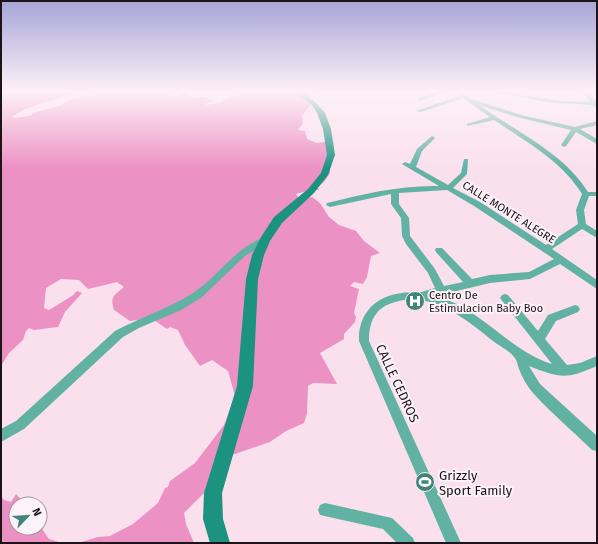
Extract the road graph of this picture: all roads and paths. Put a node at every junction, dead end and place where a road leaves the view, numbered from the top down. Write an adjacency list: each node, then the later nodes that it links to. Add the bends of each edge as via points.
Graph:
1 (323, 117): 18 (main road, via 331,155 325,174 311,191 278,220)
2 (526, 117): 6 (street)
3 (494, 118): 5 (street); 13 (street, via 562,166 576,179)
4 (597, 123): 6 (street)
5 (469, 125)
6 (575, 129): 8 (street); 9 (street)
7 (432, 138): 11 (street, CALLE MONTE ALEGRE, via 419,150 408,166)
8 (597, 142)
9 (564, 145)
10 (466, 160): 11 (street, via 464,174)
11 (448, 188): 12 (street, via 427,187); 19 (street, CALLE MONTE ALEGRE)
12 (395, 191): 15 (street); 24 (street, via 395,204 405,218 406,236 432,271)
13 (586, 194): 14 (street); 16 (street, via 580,210)
14 (597, 194)
15 (330, 205)
16 (582, 225): 17 (street); 19 (street)
17 (597, 234)
18 (265, 240): 32 (street, via 242,254 198,295 178,308 119,334 20,425); 35 (main road, via 252,278 245,386 213,494 213,519)
19 (546, 249): 21 (street, CALLE MONTE ALEGRE)
20 (439, 250): 22 (street)
21 (560, 260): 22 (street, via 530,275); 23 (street, CALLE MONTE ALEGRE)
22 (470, 283): 24 (street)
23 (597, 285)
24 (442, 290): 25 (street)
25 (421, 296): 29 (street, CALLE CEDROS, via 458,309); 37 (street, CALLE CEDROS, via 398,296 378,305 366,320 363,330 364,341)
26 (505, 298): 28 (street)
27 (576, 309): 28 (street, via 552,318)
28 (539, 340): 31 (street)
29 (519, 355): 31 (street, CALLE CEDROS, via 544,367); 33 (street, via 536,388)
30 (597, 361): 31 (street)
31 (566, 372)
32 (1, 436)
33 (597, 445)
34 (325, 510): 36 (street, via 387,523)
35 (220, 543)
36 (408, 543)
37 (454, 543)

